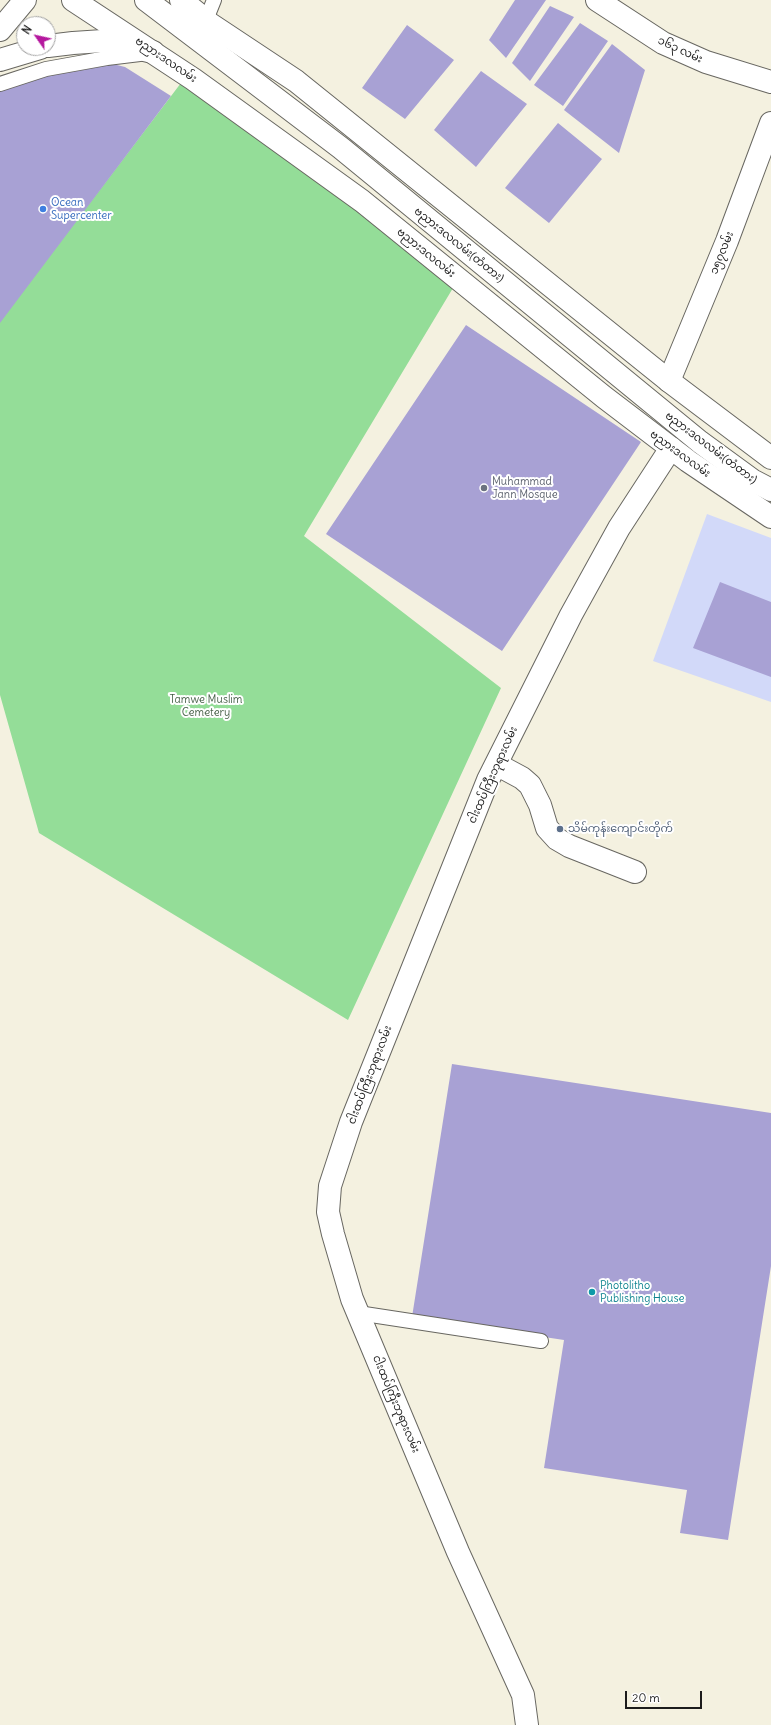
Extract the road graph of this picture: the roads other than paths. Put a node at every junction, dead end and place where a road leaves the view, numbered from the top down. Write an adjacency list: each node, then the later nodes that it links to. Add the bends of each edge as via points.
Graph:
1 (25, 0): 9 (main road)
2 (73, 0): 11 (main road, ဗညားဒလလမ်း)
3 (146, 0): 20 (main road, ဗညားဒလလမ်း(တံတား), via 341,148 700,442 752,480)
4 (172, 0): 8 (main road)
5 (181, 0): 8 (main road)
6 (214, 0): 8 (lane)
7 (597, 0): 14 (main road, ၁၆၃ လမ်း, via 663,43 706,62)
8 (206, 20): 17 (main road, via 296,81)
9 (0, 30)
10 (56, 45): 11 (main road, via 104,41)
11 (153, 52): 15 (lane, via 46,69); 18 (main road, ဗညားဒလလမ်း, via 362,201 530,338)
12 (16, 55): 13 (main road)
13 (0, 60)
14 (771, 82)
15 (0, 84)
16 (771, 123): 17 (main road, ၁၅၇လမ်း, via 727,241)
17 (669, 381): 19 (main road)
18 (671, 448): 21 (main road, ဗညားဒလလမ်း); 22 (main road, ငါးထပ်ကြီးဘုရားလမ်း, via 619,528 575,608)
19 (771, 458)
20 (771, 490)
21 (771, 517)
22 (496, 764): 23 (main road, via 530,785 547,828 558,839 569,846); 24 (main road, ငါးထပ်ကြီးဘုရားလမ်း, via 351,1122 330,1186 328,1212)
23 (635, 872)
24 (358, 1313): 25 (lane); 26 (main road, ငါးထပ်ကြီးဘုရားလမ်း, via 458,1552 523,1695)
25 (541, 1341)
26 (527, 1725)

